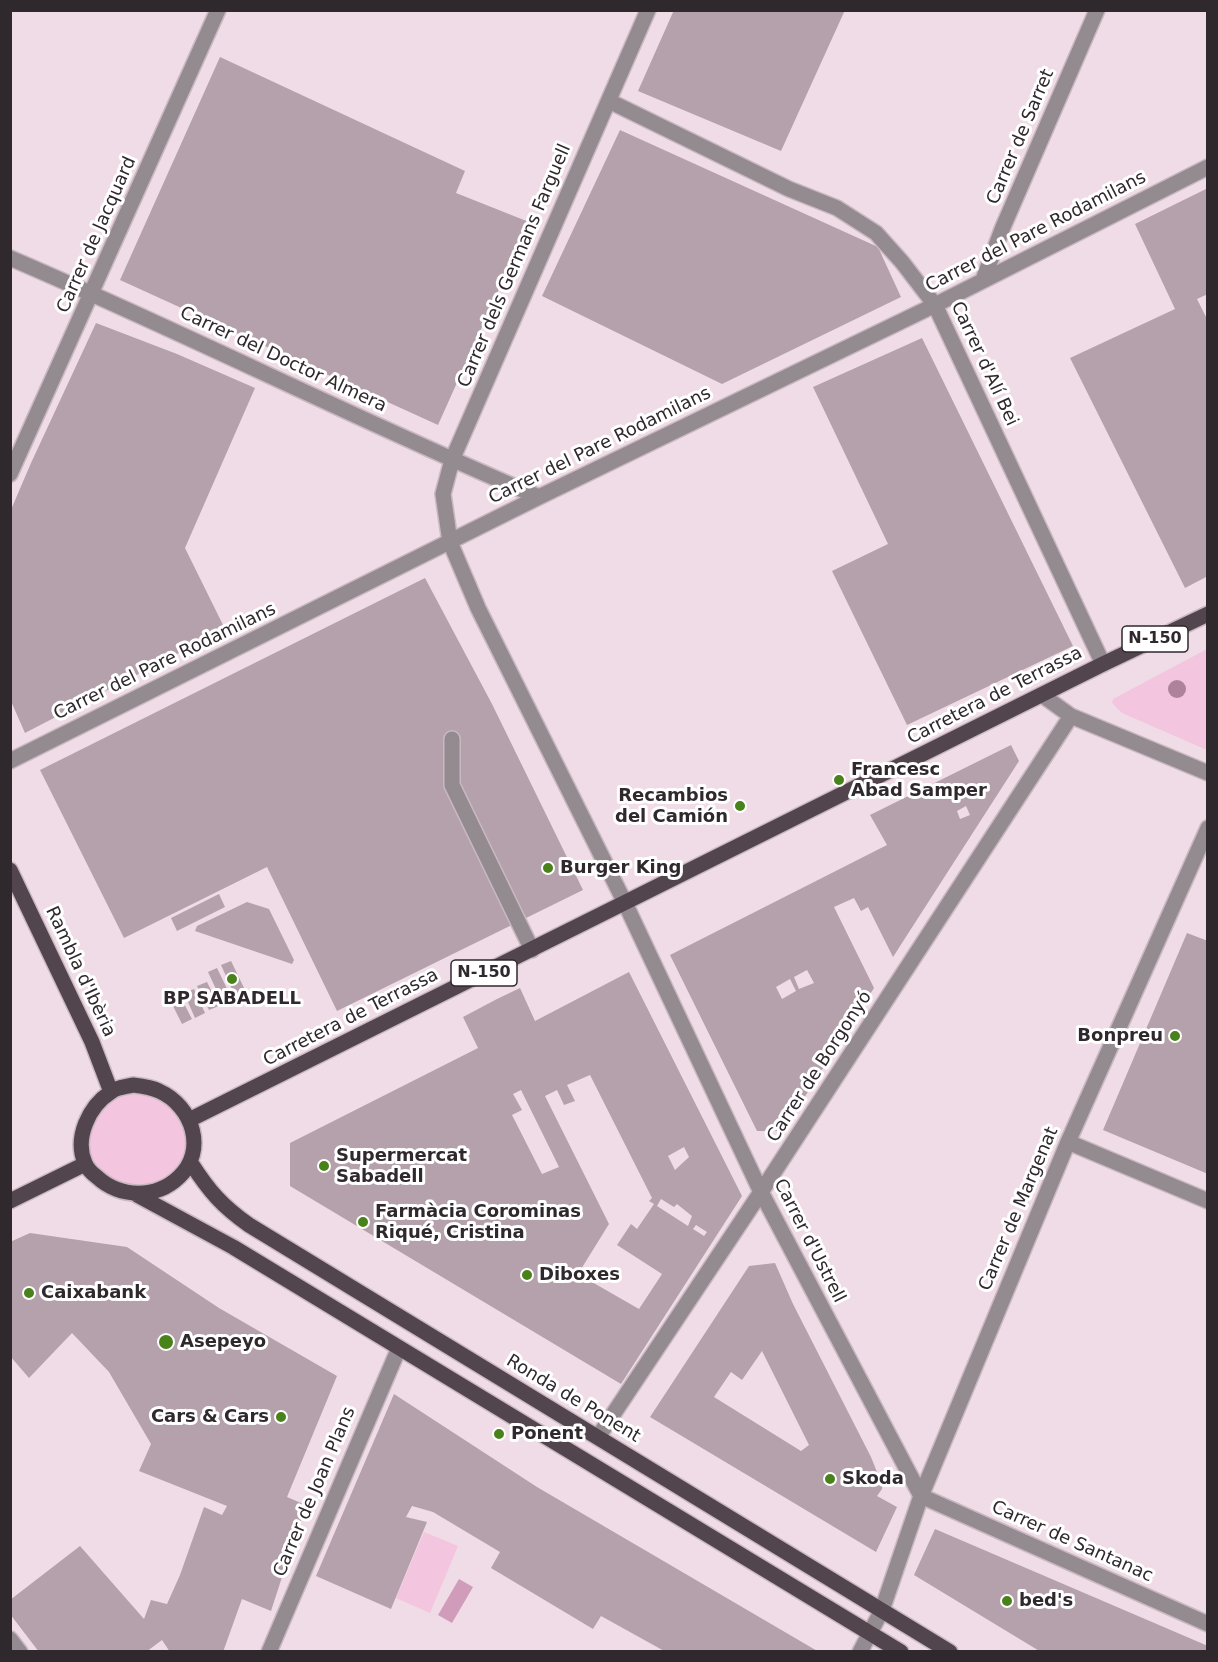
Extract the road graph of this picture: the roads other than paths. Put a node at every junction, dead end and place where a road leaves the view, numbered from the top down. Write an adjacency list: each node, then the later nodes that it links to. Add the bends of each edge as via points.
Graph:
1 (218, 10): 8 (street, Carrer de Jacquard)
2 (648, 10): 4 (street, Carrer dels Germans Farguell)
3 (1097, 10): 7 (street, Carrer de Sarret)
4 (609, 101): 9 (street, Carrer d'Alí Bei, via 789,189 837,208 876,233); 10 (street, Carrer dels Germans Farguell)
5 (1208, 167): 7 (street, Carrer del Pare Rodamilans)
6 (10, 258): 8 (street, Carrer del Doctor Almera)
7 (983, 280): 9 (street, Carrer del Pare Rodamilans)
8 (92, 293): 10 (street, Carrer del Doctor Almera); 11 (street, Carrer de Jacquard)
9 (935, 304): 12 (street, Carrer del Pare Rodamilans); 15 (street, Carrer d'Alí Bei)
10 (452, 460): 12 (street, Carrer del Doctor Almera); 13 (street, Carrer dels Germans Farguell, via 443,494)
11 (10, 474)
12 (539, 497): 13 (street, Carrer del Pare Rodamilans)
13 (450, 542): 19 (street, Carrer del Pare Rodamilans); 23 (street, via 478,608)
14 (1208, 614): 15 (main road, Carretera de Terrassa / N-150)
15 (1103, 664): 16 (main road, Carretera de Terrassa / N-150)
16 (1042, 695): 17 (street); 23 (main road, Carretera de Terrassa / N-150)
17 (1071, 716): 20 (street); 30 (street, Carrer de Borgonyó)
18 (452, 739): 24 (street, via 452,785)
19 (10, 761)
20 (1208, 773)
21 (1208, 828): 27 (street, Carrer de Margenat)
22 (10, 870): 25 (main road, Rambla d'Ibèria, via 92,1042)
23 (626, 903): 24 (main road, Carretera de Terrassa / N-150); 30 (street, Carrer d'Ustrell)
24 (532, 950): 26 (main road, Carretera de Terrassa / N-150)
25 (111, 1092): 26 (main road, via 133,1085 159,1091 181,1107); 28 (main road, via 96,1106 84,1127 81,1144)
26 (189, 1120): 29 (main road, via 194,1135)
27 (1068, 1142): 33 (street); 36 (street, Carrer de Margenat)
28 (85, 1164): 31 (main road, via 105,1184); 32 (main road)
29 (191, 1164): 31 (main road, via 171,1185); 35 (main road, Ronda de Ponent, via 225,1208 249,1225)
30 (761, 1192): 35 (street, Carrer de Borgonyó); 36 (street, Carrer d'Ustrell)
31 (137, 1195): 34 (main road, via 233,1247)
32 (10, 1201)
33 (1208, 1201)
34 (399, 1348): 39 (main road); 42 (street, Carrer de Joan Plans)
35 (598, 1437): 37 (main road, Ronda de Ponent)
36 (921, 1496): 37 (street, Carrer de Margenat); 38 (street, Carrer de Santanac)
37 (882, 1610): 39 (street, Carrer de Margenat); 45 (main road, Ronda de Ponent)
38 (1208, 1624)
39 (870, 1632): 43 (street, Carrer de Margenat); 44 (main road)
40 (10, 1639): 41 (street)
41 (20, 1652)
42 (269, 1652)
43 (860, 1652)
44 (901, 1652)
45 (950, 1652)

